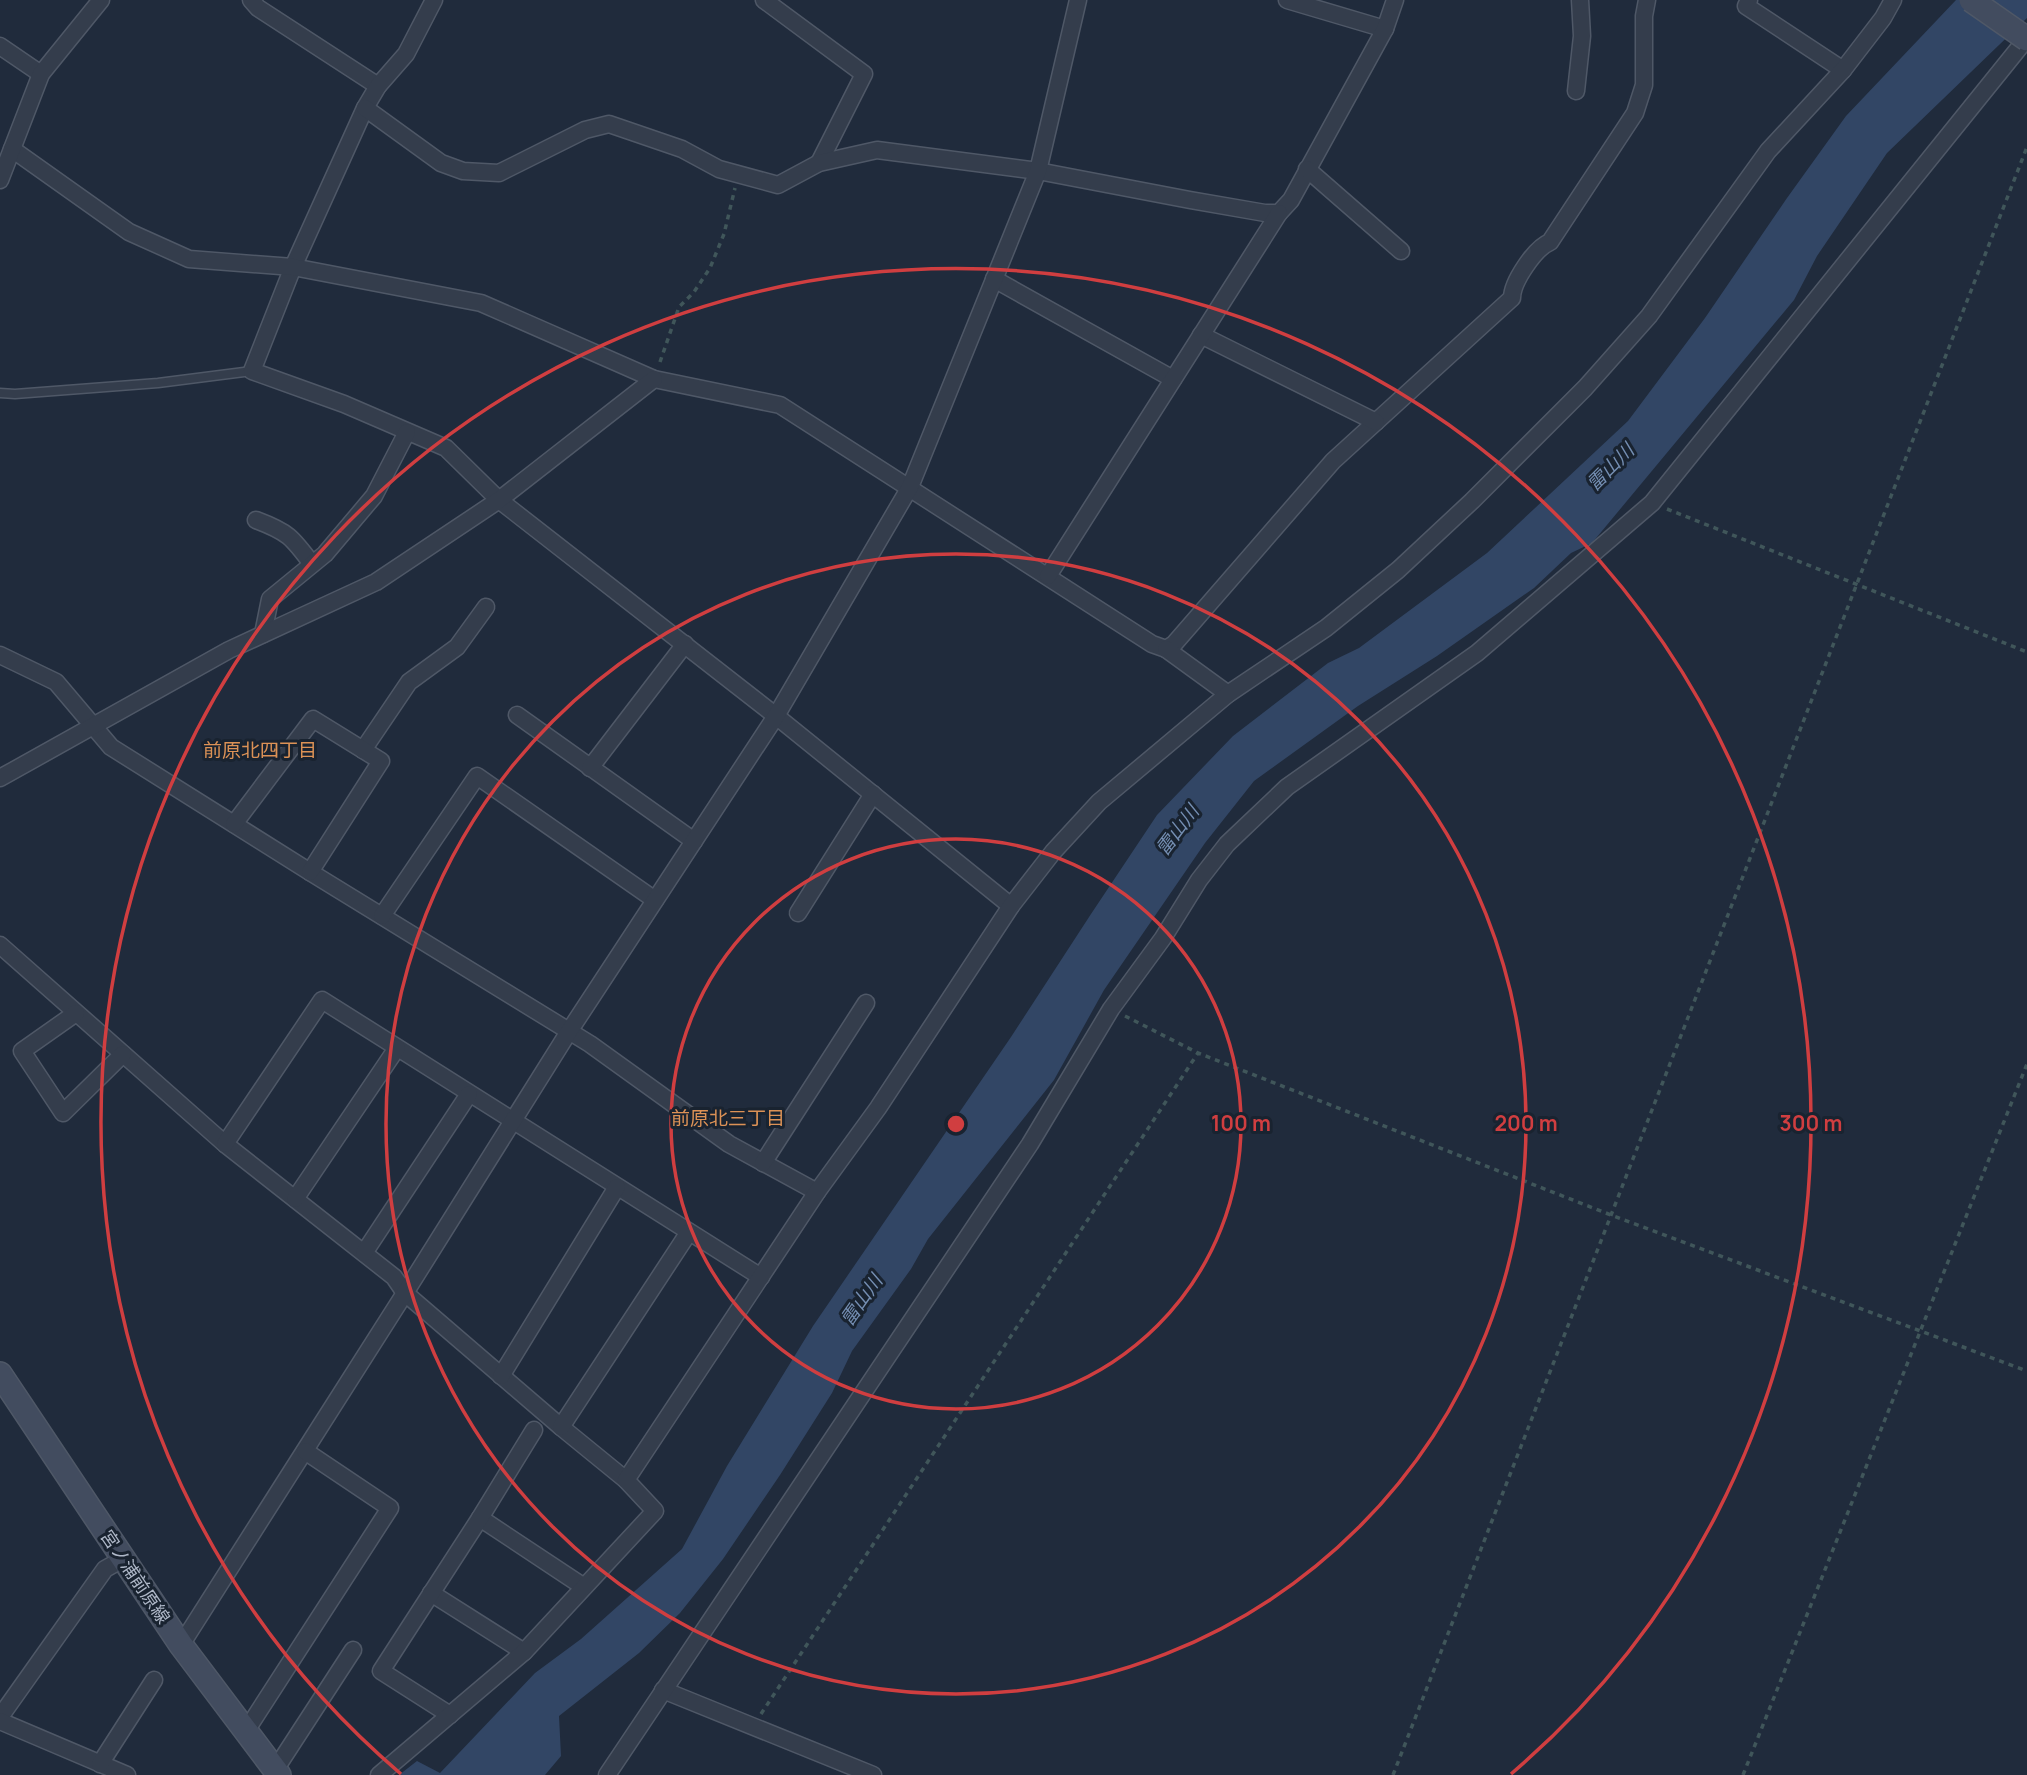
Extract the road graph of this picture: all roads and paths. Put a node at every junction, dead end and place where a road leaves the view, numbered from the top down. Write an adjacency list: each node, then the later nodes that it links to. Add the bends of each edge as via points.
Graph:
1 (101, 0): 17 (street)
2 (434, 0): 18 (street, via 406,54)
3 (764, 0): 23 (street, via 864,74)
4 (1078, 0): 25 (street)
5 (1287, 0): 13 (street)
6 (1395, 0): 13 (street)
7 (1580, 0): 19 (street, via 1582,36)
8 (1647, 0): 37 (street, via 1644,85 1635,113 1550,242 1538,249 1513,288 1512,298)
9 (1749, 0): 16 (street, via 1746,6)
10 (1893, 0): 16 (street)
11 (1972, 0): 14 (main road, bridge)
12 (257, 3): 18 (street)
13 (1385, 29): 24 (street)
14 (2027, 38): 41 (street)
15 (0, 46): 17 (street)
16 (1843, 70): 52 (street, via 1768,151 1649,316 1585,388 1398,570 1326,628)
17 (41, 74): 22 (street)
18 (378, 86): 20 (street)
19 (1576, 91)
20 (365, 108): 23 (street, via 441,163 463,171 499,173 584,130 609,124 682,149 719,169 778,185); 30 (street)
21 (2027, 147): 45 (path)
22 (12, 149): 26 (street); 30 (street, via 129,232 189,259)
23 (819, 163): 25 (street, via 877,149)
24 (1307, 169): 28 (street); 29 (street)
25 (1038, 171): 28 (street); 31 (street)
26 (0, 180)
27 (746, 187): 34 (path, via 735,187 710,268 680,307)
28 (1279, 213): 32 (street)
29 (1401, 251)
30 (293, 267): 33 (street); 34 (street, via 481,303)
31 (994, 279): 35 (street); 39 (street)
32 (1201, 335): 35 (street); 37 (street)
33 (252, 372): 36 (lane); 38 (street)
34 (654, 379): 39 (street, via 780,405); 40 (street)
35 (1173, 379): 44 (street)
36 (0, 393)
37 (1376, 422): 49 (street, via 1333,461)
38 (407, 432): 40 (street, via 446,448); 43 (street, via 374,496)
39 (910, 487): 44 (street); 54 (street)
40 (499, 500): 47 (street, via 376,582); 48 (street)
41 (1652, 503): 45 (path); 69 (street, via 1477,653 1287,787 1227,844)
42 (256, 520): 43 (street, via 281,529)
43 (312, 565): 47 (street, via 270,599)
44 (1048, 576): 49 (street)
45 (1857, 584): 50 (path); 83 (path)
46 (486, 607): 56 (street, via 457,647 409,682)
47 (263, 634): 55 (street)
48 (685, 644): 54 (street); 57 (street)
49 (1166, 649): 52 (street)
50 (2027, 652)
51 (0, 655): 55 (street, via 56,682)
52 (1228, 694): 64 (street, via 1099,802)
53 (517, 716): 57 (street)
54 (776, 716): 59 (street); 61 (street)
55 (92, 726): 58 (street); 60 (street, via 111,747)
56 (363, 750): 60 (street, via 313,719); 62 (street, via 381,761)
57 (590, 768): 61 (street)
58 (0, 778)
59 (873, 794): 64 (street); 65 (street)
60 (234, 824): 62 (street)
61 (694, 841): 63 (street)
62 (310, 872): 66 (street)
63 (655, 900): 66 (street, via 477,776); 71 (street)
64 (1011, 906): 81 (street)
65 (798, 913)
66 (382, 916): 71 (street)
67 (0, 945): 70 (street)
68 (866, 1003): 79 (street)
69 (1111, 1009): 73 (path); 104 (street, via 1030,1144)
70 (76, 1013): 74 (street); 74 (street, via 22,1051 63,1113)
71 (568, 1032): 77 (street); 79 (street)
72 (397, 1048): 76 (street); 78 (street, via 322,1000); 82 (street)
73 (1198, 1053): 83 (path); 107 (path)
74 (123, 1054): 78 (street)
75 (2027, 1064): 88 (path)
76 (469, 1094): 77 (street); 85 (street)
77 (513, 1122): 80 (street); 87 (street)
78 (225, 1144): 82 (street)
79 (763, 1163): 81 (street)
80 (617, 1187): 84 (street); 91 (street)
81 (817, 1192): 86 (street)
82 (295, 1199): 85 (street)
83 (1611, 1215): 88 (path); 115 (path)
84 (689, 1232): 86 (street); 92 (street)
85 (364, 1253): 87 (street, via 394,1277)
86 (761, 1277): 95 (street)
87 (405, 1293): 91 (street); 94 (street)
88 (1920, 1331): 89 (path); 116 (path)
89 (2027, 1371)
90 (0, 1374): 97 (main road, 宮ノ浦前原線)
91 (501, 1376): 92 (street)
92 (561, 1427): 95 (street)
93 (534, 1430): 96 (street)
94 (305, 1451): 100 (street); 108 (street, via 390,1508)
95 (626, 1480): 98 (street, via 655,1511)
96 (480, 1518): 98 (street); 99 (street)
97 (123, 1559): 100 (main road, 宮ノ浦前原線); 106 (street, via 105,1569)
98 (584, 1587): 102 (street)
99 (431, 1593): 102 (street); 105 (street, via 381,1671)
100 (181, 1645): 108 (main road, 宮ノ浦前原線)
101 (353, 1650): 110 (street)
102 (524, 1652): 105 (street)
103 (154, 1680): 109 (street)
104 (663, 1690): 107 (street); 113 (street)
105 (450, 1715): 112 (street)
106 (0, 1719): 109 (street)
107 (752, 1727): 114 (street)
108 (246, 1731): 110 (main road, 宮ノ浦前原線)
109 (100, 1764): 111 (street)
110 (277, 1772)
111 (127, 1775)
112 (380, 1775)
113 (607, 1775)
114 (873, 1775)
115 (1393, 1775)
116 (1742, 1775)

